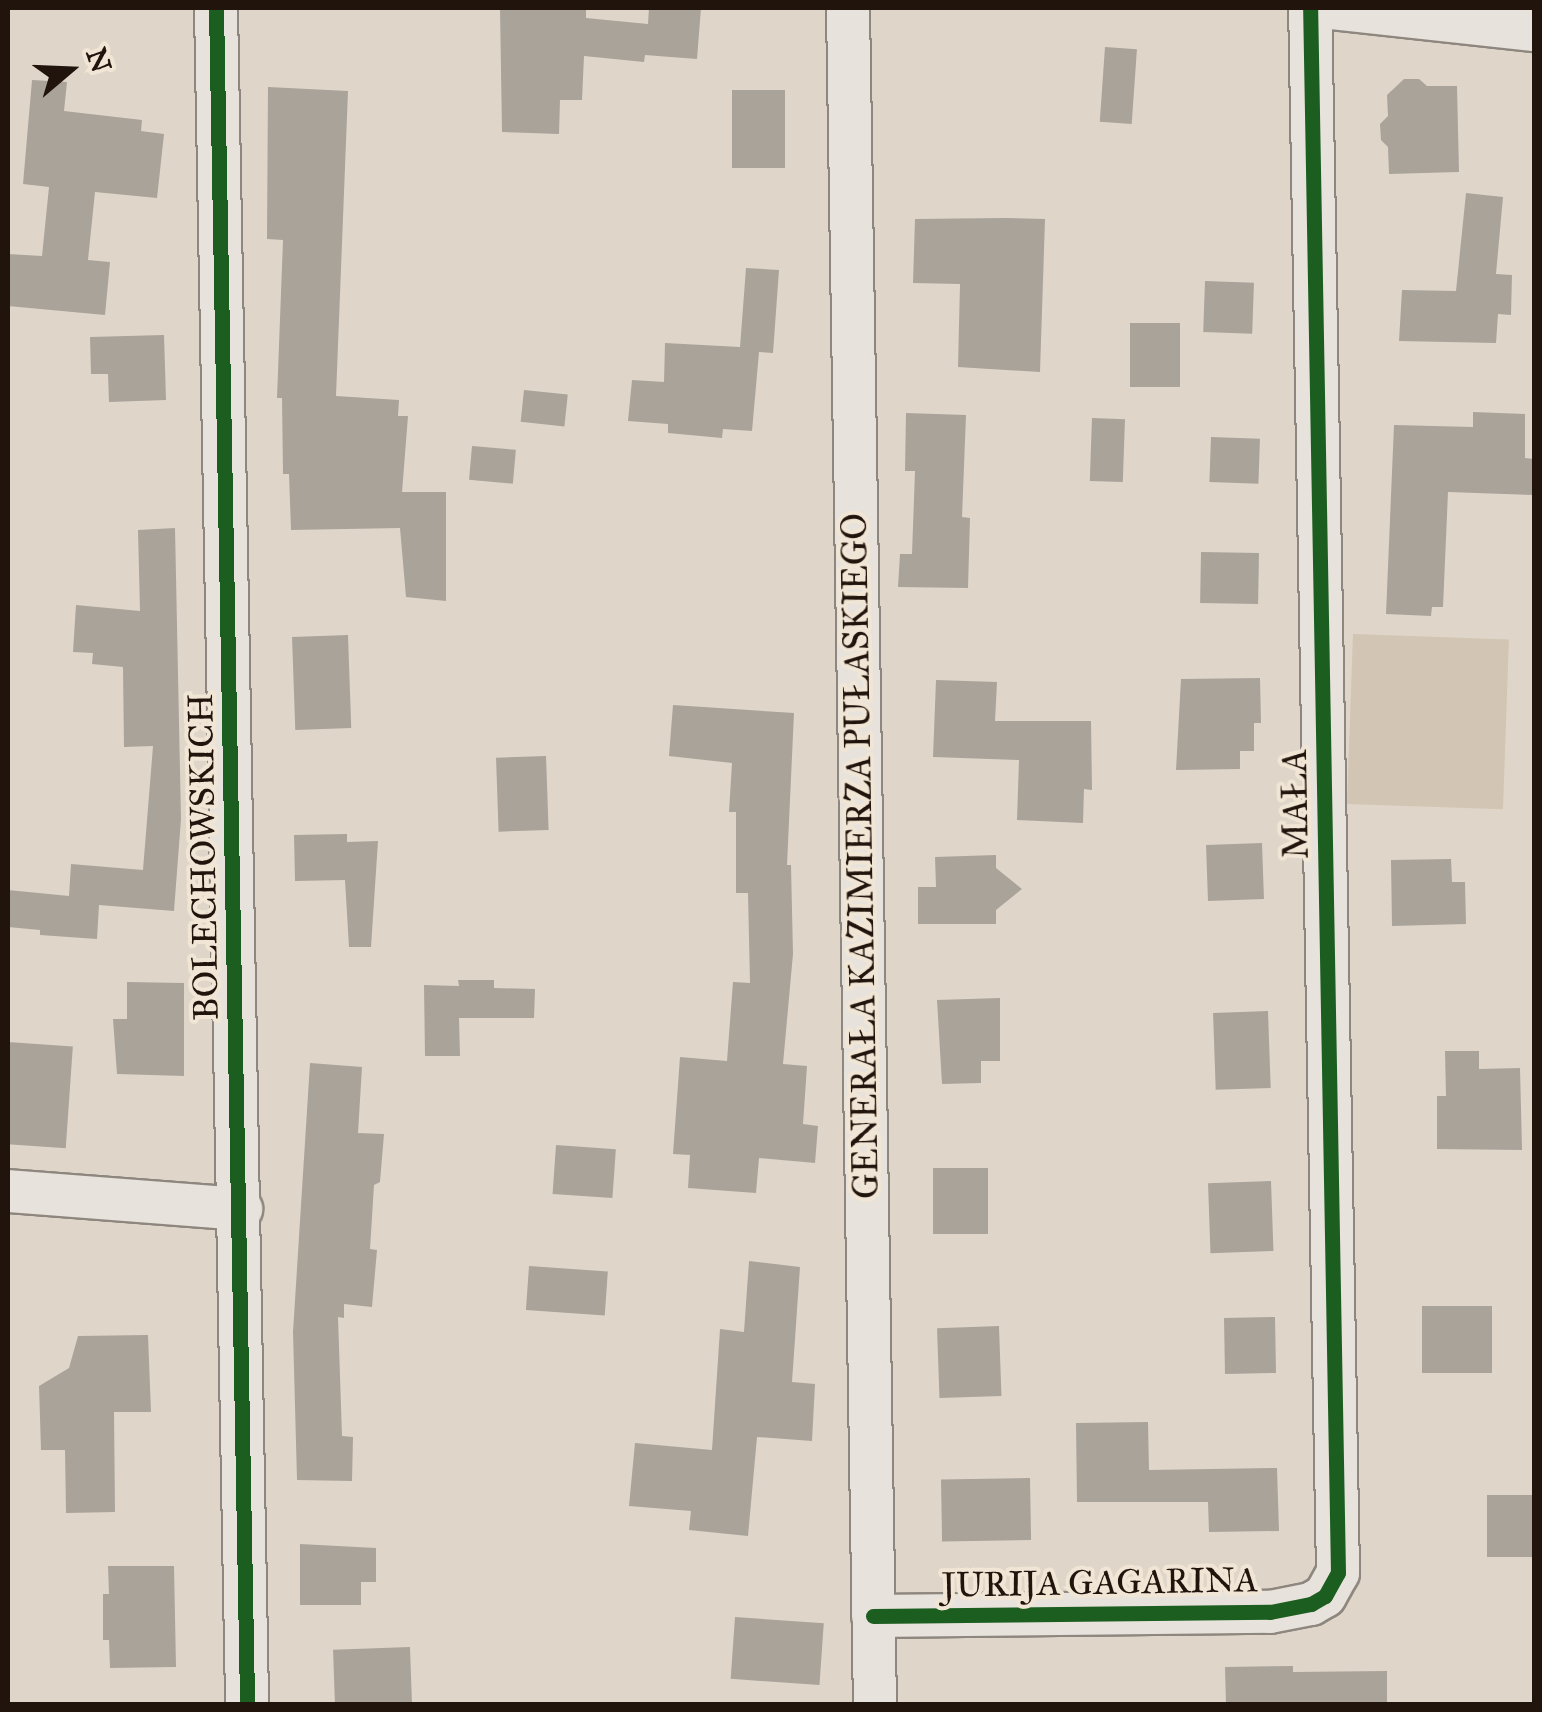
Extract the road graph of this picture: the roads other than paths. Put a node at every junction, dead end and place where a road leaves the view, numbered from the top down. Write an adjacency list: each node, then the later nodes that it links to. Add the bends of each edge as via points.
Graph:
1 (216, 8): 7 (street, BOLECHOWSKICH)
2 (848, 8): 9 (street, GENERAŁA KAZIMIERZA PUŁASKIEGO)
3 (1310, 8): 8 (street, MAŁA, via 1340,1552)
4 (1330, 8): 5 (street)
5 (1534, 30)
6 (8, 1191): 7 (street)
7 (241, 1209): 10 (street, BOLECHOWSKICH)
8 (1324, 1596): 9 (street, JURIJA GAGARINA, via 1270,1612)
9 (873, 1616): 11 (street, GENERAŁA KAZIMIERZA PUŁASKIEGO)
10 (247, 1704)
11 (875, 1704)

